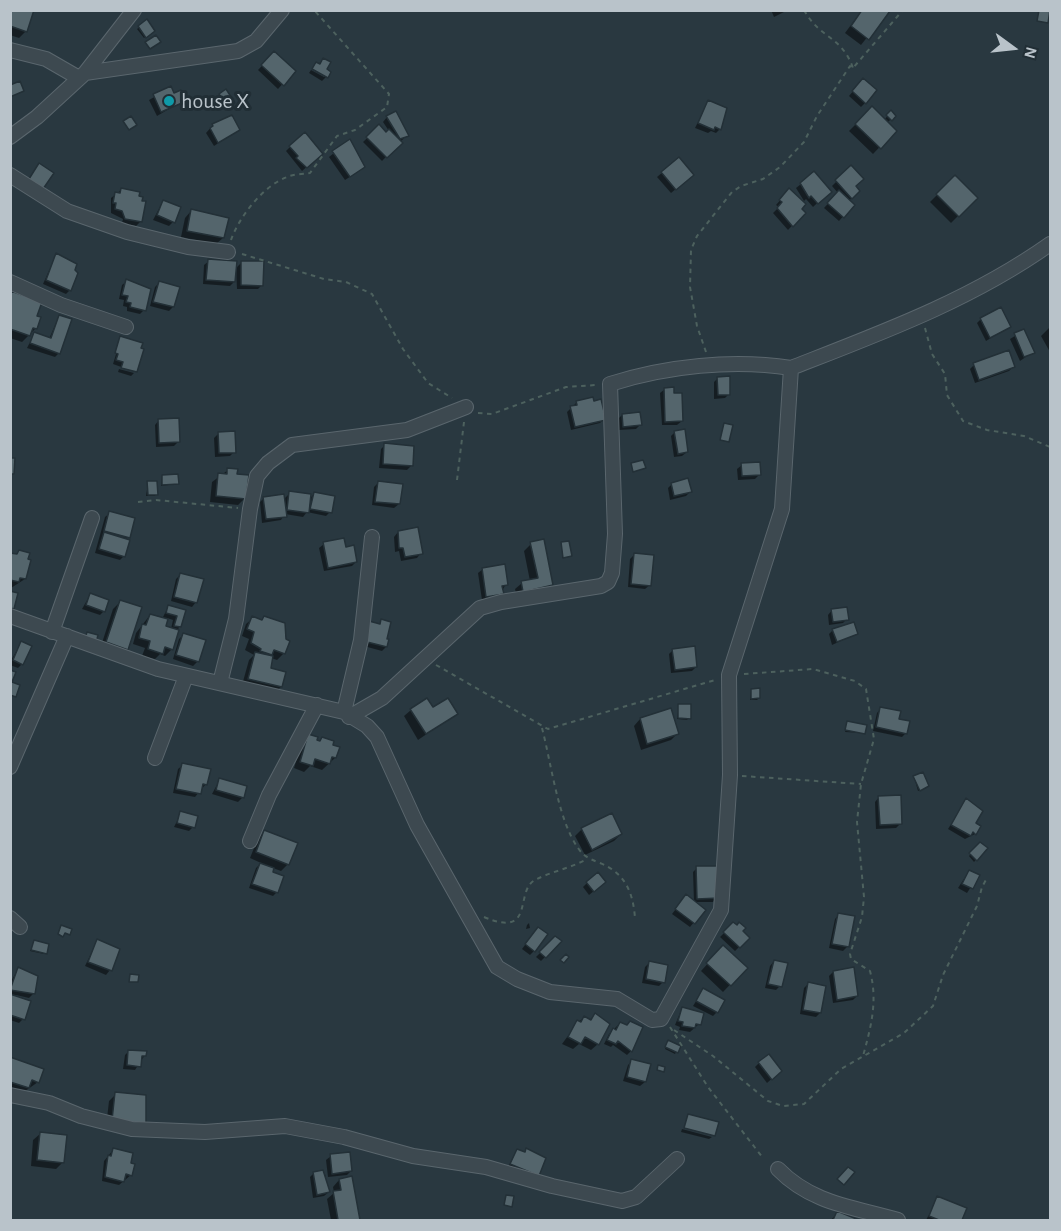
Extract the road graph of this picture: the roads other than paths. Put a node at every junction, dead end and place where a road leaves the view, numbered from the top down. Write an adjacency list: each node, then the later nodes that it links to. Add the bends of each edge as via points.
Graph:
1 (134, 10): 4 (street)
2 (282, 10): 4 (street, via 256,41 238,51)
3 (10, 50): 4 (street, via 46,59)
4 (82, 75): 5 (street)
5 (10, 137)
6 (10, 175): 8 (street, via 67,211 127,232)
7 (1050, 244): 11 (street, via 987,284 922,317)
8 (228, 252)
9 (10, 282): 10 (street, via 61,306)
10 (126, 327)
11 (791, 368): 21 (street, via 710,366 637,375 610,384 615,534 608,582 488,604 470,615 382,698); 21 (street, via 782,509 729,675 730,775 720,915 661,1019 652,1020 617,999 541,989 497,968 417,825 382,745 367,726)
12 (466, 407): 19 (street, via 407,429 292,445 268,463 257,476 236,620)
13 (92, 518): 16 (street)
14 (372, 537): 21 (street, via 362,640)
15 (10, 616): 16 (street)
16 (52, 632): 17 (street)
17 (66, 636): 18 (street); 23 (street)
18 (186, 676): 19 (street); 22 (street)
19 (220, 683): 20 (street)
20 (317, 705): 21 (street); 24 (street, via 269,795)
21 (346, 714)
22 (155, 758)
23 (10, 767)
24 (250, 841)
25 (10, 1095): 26 (street, via 132,1128 205,1132 285,1126 413,1156 486,1167 622,1201 636,1197)
26 (677, 1159)
27 (778, 1169): 28 (street, via 801,1190)
28 (898, 1221)

